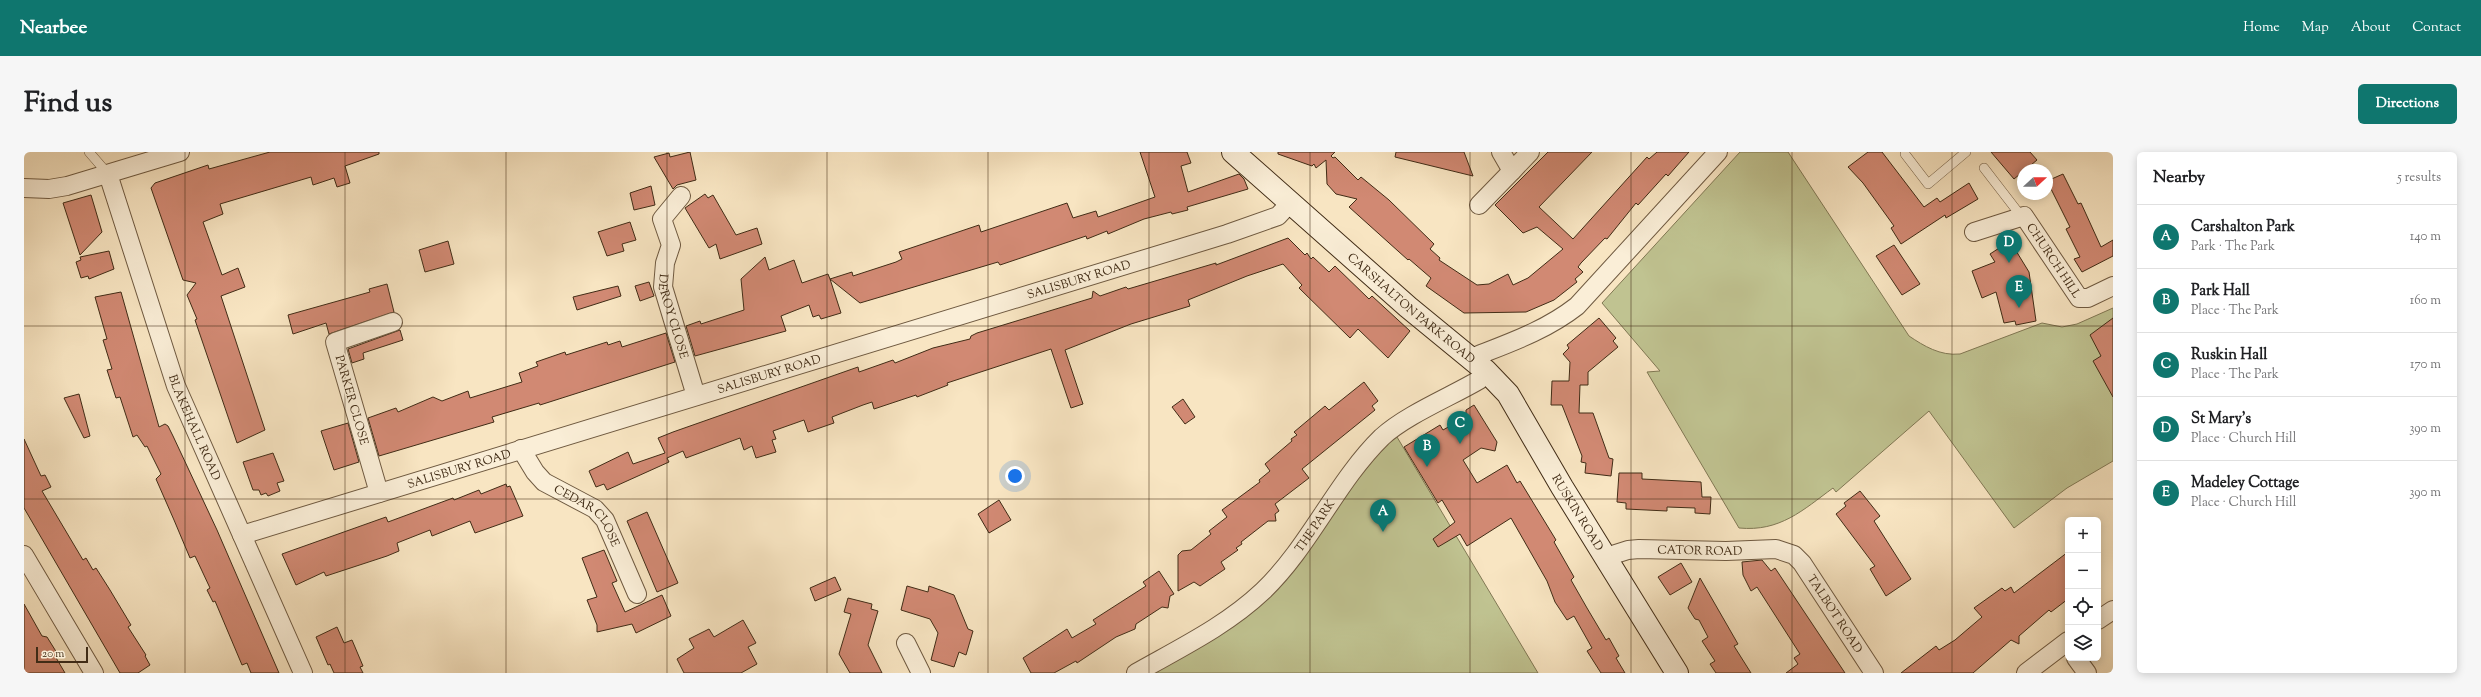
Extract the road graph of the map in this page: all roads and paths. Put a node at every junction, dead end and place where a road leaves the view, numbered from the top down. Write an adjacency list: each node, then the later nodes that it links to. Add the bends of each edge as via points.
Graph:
1 (89, 152): 11 (lane)
2 (180, 152): 11 (street)
3 (1233, 152): 14 (main road, CARSHALTON PARK ROAD)
4 (1501, 152): 10 (street)
5 (1530, 152): 10 (street)
6 (1718, 152): 20 (street, CARSHALTON PARK ROAD, via 1577,306 1556,322)
7 (1966, 152): 8 (lane, via 1928,184)
8 (1905, 154)
9 (1984, 168): 16 (lane)
10 (1512, 171): 15 (street)
11 (108, 174): 12 (street, via 49,189); 24 (street, BLAKEHALL ROAD, via 176,386)
12 (24, 188)
13 (681, 196): 21 (street, DEROY CLOSE, via 662,219 671,245 665,263 663,287)
14 (1290, 203): 20 (main road, CARSHALTON PARK ROAD, via 1408,307); 21 (street, SALISBURY ROAD, via 1278,216 1262,222)
15 (1479, 205)
16 (2021, 216): 17 (street, CHURCH HILL); 18 (street, CHURCH HILL, via 2024,216 2079,298 2088,298)
17 (1974, 232)
18 (2113, 286)
19 (392, 322): 23 (street, PARKER CLOSE, via 335,342)
20 (1478, 364): 27 (main road, RUSKIN ROAD, via 1508,394 1544,458); 37 (street, THE PARK, via 1479,380 1403,422 1383,437 1355,470 1293,555 1264,589 1239,612)
21 (696, 396): 22 (street, SALISBURY ROAD)
22 (521, 449): 23 (street, SALISBURY ROAD); 28 (street, CEDAR CLOSE, via 534,472 544,482 595,509 605,520)
23 (379, 493): 24 (street, SALISBURY ROAD)
24 (242, 535): 35 (street, BLAKEHALL ROAD)
25 (1794, 555): 27 (street, CATOR ROAD, via 1776,549 1726,552 1639,549); 39 (street, TALBOT ROAD, via 1802,563)
26 (24, 556): 34 (street)
27 (1606, 557): 38 (main road, RUSKIN ROAD)
28 (637, 594)
29 (2113, 610): 30 (street)
30 (2101, 618)
31 (906, 642): 36 (street)
32 (2065, 645): 40 (street)
33 (2078, 661): 41 (street)
34 (94, 673)
35 (303, 673)
36 (921, 673)
37 (1136, 673)
38 (1678, 673)
39 (1874, 673)
40 (2026, 673)
41 (2087, 673)

